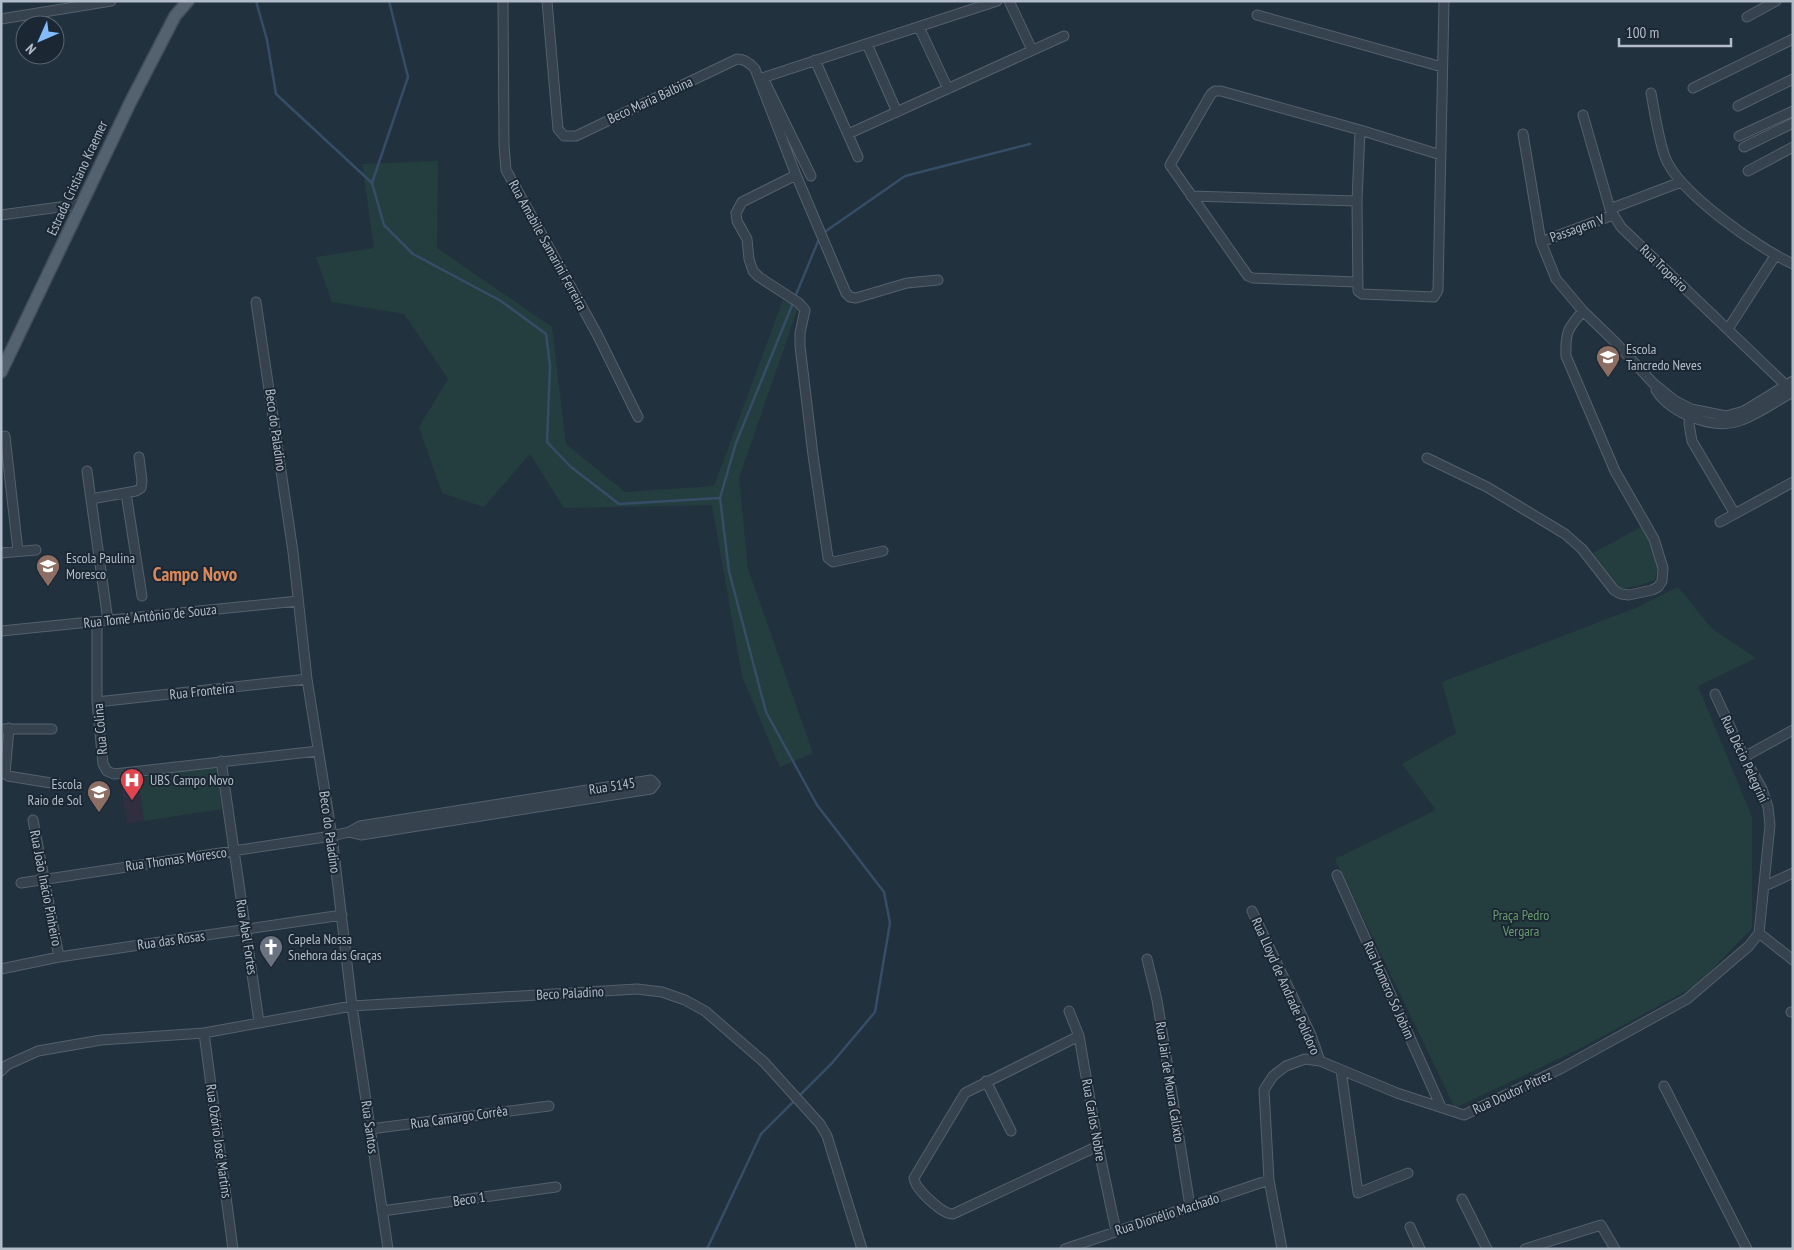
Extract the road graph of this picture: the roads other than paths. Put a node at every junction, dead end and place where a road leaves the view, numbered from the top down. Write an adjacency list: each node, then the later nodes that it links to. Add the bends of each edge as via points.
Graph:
1 (111, 1): 13 (street)
2 (174, 1): 11 (main road)
3 (188, 1): 11 (main road, Estrada Cristiano Kraemer)
4 (503, 1): 59 (street, Rua Amabile Samarini Ferreira, via 506,170 597,334)
5 (548, 1): 21 (street, Beco Maria Balbina, via 558,129 564,136 576,136 737,59 752,65)
6 (997, 1): 14 (street)
7 (1009, 1): 18 (street)
8 (1444, 1): 20 (street)
9 (1776, 1): 12 (street)
10 (1257, 14): 20 (street)
11 (175, 16): 45 (main road, Estrada Cristiano Kraemer)
12 (1747, 17)
13 (1, 19)
14 (919, 27): 17 (street); 24 (street)
15 (1064, 36): 18 (street)
16 (1793, 39): 23 (street)
17 (867, 44): 19 (street); 28 (street)
18 (1032, 50): 24 (street)
19 (815, 60): 21 (street); 32 (street)
20 (1442, 67): 37 (street)
21 (761, 78): 40 (street, Beco Maria Balbina); 41 (street)
22 (1793, 79): 26 (street)
23 (1693, 88)
24 (948, 89): 28 (street)
25 (1651, 93): 42 (street, via 1665,158)
26 (1738, 106)
27 (1793, 111): 34 (street)
28 (897, 112): 32 (street)
29 (1583, 115): 46 (street, Rua Tropeiro)
30 (1793, 123): 35 (street)
31 (1360, 130): 37 (street); 43 (street, via 1215,91 1170,164); 44 (street)
32 (848, 134): 38 (street)
33 (1523, 134): 48 (street)
34 (1738, 136)
35 (1744, 147)
36 (1793, 147): 39 (street)
37 (1441, 155): 52 (street, via 1436,295 1360,294)
38 (858, 157)
39 (1748, 171)
40 (796, 175): 51 (street, Beco Maria Balbina, via 850,297 908,283); 72 (street, via 742,202 736,213 737,221 747,239 753,271 805,310 800,346 828,558 832,562)
41 (811, 176)
42 (1681, 182): 46 (street, Passagem V); 49 (street, via 1714,212)
43 (1191, 196): 44 (street); 52 (street, via 1250,277)
44 (1357, 201): 52 (street)
45 (82, 204): 47 (street); 56 (main road, Estrada Cristiano Kraemer)
46 (1612, 212): 48 (street, Passagem V); 55 (street, Rua Tropeiro, via 1621,227)
47 (1, 214)
48 (1541, 242): 54 (street, via 1556,279)
49 (1775, 256): 50 (street); 55 (street)
50 (1793, 264)
51 (938, 280)
52 (1356, 282)
53 (256, 302): 75 (street, Beco do Paladino)
54 (1583, 311): 58 (street, via 1653,383); 62 (street, via 1565,337 1566,356 1615,471 1654,539 1663,568 1658,587 1629,596 1621,594 1565,534 1487,486)
55 (1728, 329): 57 (street, Rua Tropeiro)
56 (1, 372)
57 (1791, 387): 58 (street, via 1744,411 1726,416)
58 (1690, 413): 68 (street, via 1692,441)
59 (638, 418)
60 (5, 436): 63 (street)
61 (139, 457): 66 (street, via 141,488)
62 (1427, 458)
63 (4, 460): 71 (street)
64 (87, 471): 67 (street)
65 (1793, 482): 68 (street)
66 (126, 493): 67 (street); 74 (street)
67 (91, 499): 76 (street)
68 (1735, 514): 69 (street)
69 (1720, 522)
70 (36, 550): 71 (street)
71 (18, 551): 73 (street)
72 (883, 551)
73 (1, 553)
74 (142, 596)
75 (298, 600): 76 (street, Rua Tomé Antônio de Souza); 79 (street, Beco do Paladino)
76 (108, 621): 77 (street, Rua Tomé Antônio de Souza)
77 (97, 622): 78 (street, Rua Tomé Antônio de Souza); 81 (street, Rua Colina)
78 (1, 631)
79 (307, 679): 81 (street, Rua Fronteira); 86 (street, Beco do Paladino)
80 (1714, 694): 87 (street, Rua Décio Pelegrini)
81 (97, 702): 89 (street, Rua Colina, via 103,764 107,772 114,774)
82 (5, 728): 83 (street); 85 (street)
83 (52, 729)
84 (1793, 730): 87 (street)
85 (4, 742): 88 (street)
86 (318, 751): 89 (street, Rua Colina); 93 (street, Beco do Paladino)
87 (1744, 757): 99 (street, Rua Décio Pelegrini, via 1768,807 1770,825)
88 (4, 759): 90 (street, via 4,770 8,776)
89 (221, 761): 94 (street, Rua Abel Fortes)
90 (57, 784)
91 (529, 804): 91 (street, Rua 5145, via 651,790 655,784 651,780); 93 (street, Rua 5145, via 453,815 361,835 349,832)
92 (33, 820): 97 (street, Rua João Inácio Pinheiro)
93 (332, 836): 94 (street, Rua Thomas Moresco); 101 (street, Beco do Paladino)
94 (234, 851): 97 (street, Rua Thomas Moresco); 102 (street, Rua Abel Fortes)
95 (1793, 873): 99 (street)
96 (1337, 874): 119 (street, Rua Homero Só Jobim)
97 (45, 879): 98 (street, Rua Thomas Moresco); 104 (street, Rua João Inácio Pinheiro)
98 (21, 883)
99 (1765, 886): 103 (street)
100 (1252, 911): 113 (street, Rua Lloyd de Andrade Polidoro, via 1311,1035)
101 (342, 915): 102 (street, Rua das Rosas); 108 (street, Beco do Paladino)
102 (246, 929): 104 (street, Rua das Rosas); 110 (street, Rua Abel Fortes)
103 (1759, 934): 106 (street); 119 (street, Rua Doutor Pitrez, via 1687,999 1562,1068 1464,1115)
104 (59, 957): 107 (street, Rua das Rosas)
105 (1147, 959): 127 (street, Rua Jair de Moura Calixto, via 1157,1000)
106 (1793, 960)
107 (1, 969)
108 (352, 1006): 110 (street); 120 (street, Rua Santos); 133 (street, Beco Paladino, via 637,989 662,992 685,1000 705,1011 764,1062 824,1130)
109 (1069, 1011): 112 (street, Rua Carlos Nobre)
110 (259, 1022): 111 (street)
111 (204, 1032): 115 (street, via 101,1040 38,1051); 131 (street, Rua Ozório José Martins)
112 (1079, 1036): 116 (street); 122 (street, Rua Carlos Nobre)
113 (1320, 1061): 114 (street, Rua Doutor Pitrez); 124 (street, Rua Doutor Pitrez, via 1305,1059 1286,1066 1273,1076 1264,1090)
114 (1341, 1070): 119 (street, Rua Doutor Pitrez); 123 (street, via 1358,1193)
115 (1, 1071)
116 (986, 1081): 121 (street); 122 (street, via 964,1093 914,1178 915,1184 942,1211 953,1214)
117 (1664, 1086): 140 (street)
118 (549, 1106): 120 (street, Rua Camargo Corrêa)
119 (1441, 1107)
120 (370, 1129): 128 (street, Rua Santos)
121 (1011, 1131)
122 (1098, 1146): 130 (street, Rua Carlos Nobre)
123 (1408, 1173)
124 (1269, 1180): 127 (street, Rua Dionélio Machado); 135 (street, Rua Doutor Pitrez)
125 (556, 1187): 128 (street, Beco 1)
126 (1462, 1199): 137 (street)
127 (1190, 1206): 130 (street, Rua Dionélio Machado)
128 (382, 1211): 132 (street, Rua Santos)
129 (1410, 1227): 136 (street)
130 (1116, 1231): 134 (street, Rua Dionélio Machado)
131 (233, 1249)
132 (388, 1249)
133 (862, 1249)
134 (1065, 1249)
135 (1282, 1249)
136 (1420, 1249)
137 (1487, 1249)
138 (1524, 1249): 139 (street, via 1601,1225)
139 (1615, 1249)
140 (1747, 1249)

